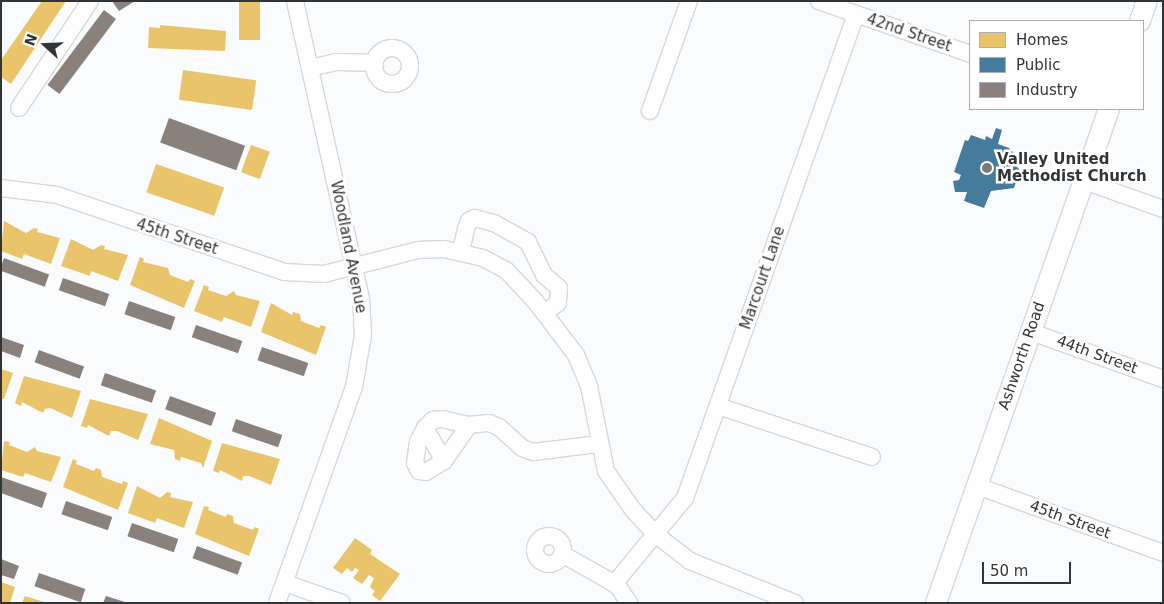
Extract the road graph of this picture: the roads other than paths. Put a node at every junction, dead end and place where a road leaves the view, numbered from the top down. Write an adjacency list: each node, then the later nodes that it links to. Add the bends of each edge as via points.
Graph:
1 (90, 1): 11 (street)
2 (295, 1): 10 (street, Woodland Avenue)
3 (690, 1): 13 (street)
4 (819, 1): 6 (street, 42nd Street)
5 (1147, 1): 7 (main road)
6 (856, 14): 8 (street, 42nd Street); 22 (street, Marcourt Lane)
7 (1140, 20)
8 (969, 54)
9 (375, 63): 10 (street, via 336,62)
10 (310, 68): 18 (street, Woodland Avenue)
11 (19, 108)
12 (1109, 110): 14 (main road, Ashworth Road)
13 (650, 111)
14 (1084, 181): 16 (street); 20 (main road, Ashworth Road)
15 (1, 188): 18 (street, 45th Street, via 56,195 284,272 324,274)
16 (1163, 209)
17 (461, 252): 18 (street, 45th Street, via 418,250); 19 (street, 45th Street, via 506,270); 19 (street, via 469,221 475,218 494,223 528,242 544,275 558,288 558,303)
18 (353, 266): 32 (street, Woodland Avenue, via 361,299 362,353 354,387)
19 (544, 313): 25 (street, 45th Street, via 576,355 585,374)
20 (1030, 332): 21 (street, 44th Street); 28 (main road, Ashworth Road)
21 (1163, 379)
22 (718, 406): 26 (street); 29 (street, Marcourt Lane, via 685,498)
23 (469, 425): 24 (street, via 442,419 433,420); 25 (street, via 489,423 499,427 522,448 533,452); 27 (street)
24 (425, 428): 27 (street); 27 (street, via 415,453 415,463 420,471 433,470)
25 (598, 444): 29 (street, 45th Street, via 617,492)
26 (872, 458)
27 (444, 461)
28 (977, 486): 31 (street, 45th Street); 38 (main road, Ashworth Road)
29 (655, 534): 33 (street, Marcourt Lane); 37 (street, 45th Street, via 690,561)
30 (562, 554): 33 (street)
31 (1163, 554)
32 (285, 583): 34 (street, Woodland Avenue); 35 (street)
33 (614, 584): 36 (street, via 622,590)
34 (277, 603)
35 (342, 603)
36 (629, 603)
37 (795, 603)
38 (936, 603)

